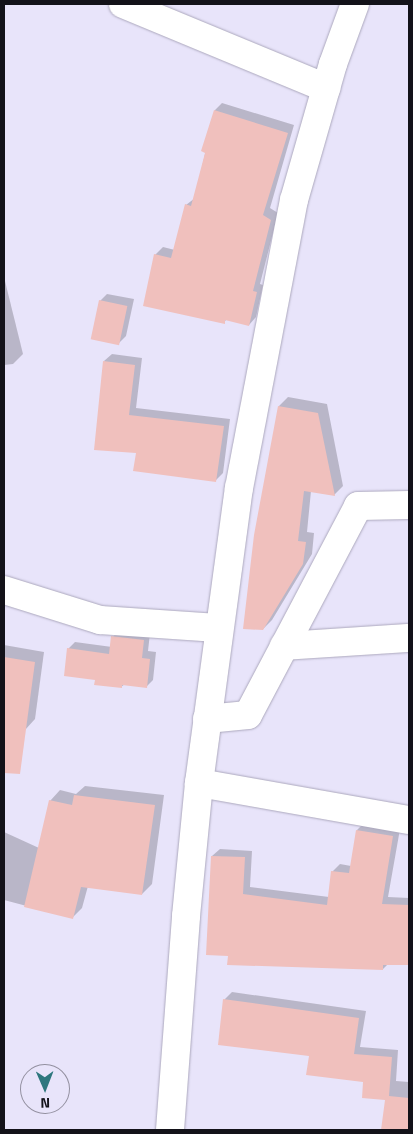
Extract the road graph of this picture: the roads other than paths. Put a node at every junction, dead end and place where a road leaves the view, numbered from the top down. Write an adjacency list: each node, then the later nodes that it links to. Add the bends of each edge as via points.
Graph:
1 (123, 4): 3 (street)
2 (356, 4): 3 (street)
3 (326, 88): 6 (street, via 294,200 239,488)
4 (409, 505): 8 (street, via 358,506)
5 (4, 590): 6 (street, via 100,620)
6 (218, 628): 9 (street)
7 (409, 638): 8 (street)
8 (284, 646): 9 (street, via 248,715)
9 (207, 719): 10 (street)
10 (199, 783): 11 (street); 12 (street)
11 (409, 820)
12 (170, 1130)

